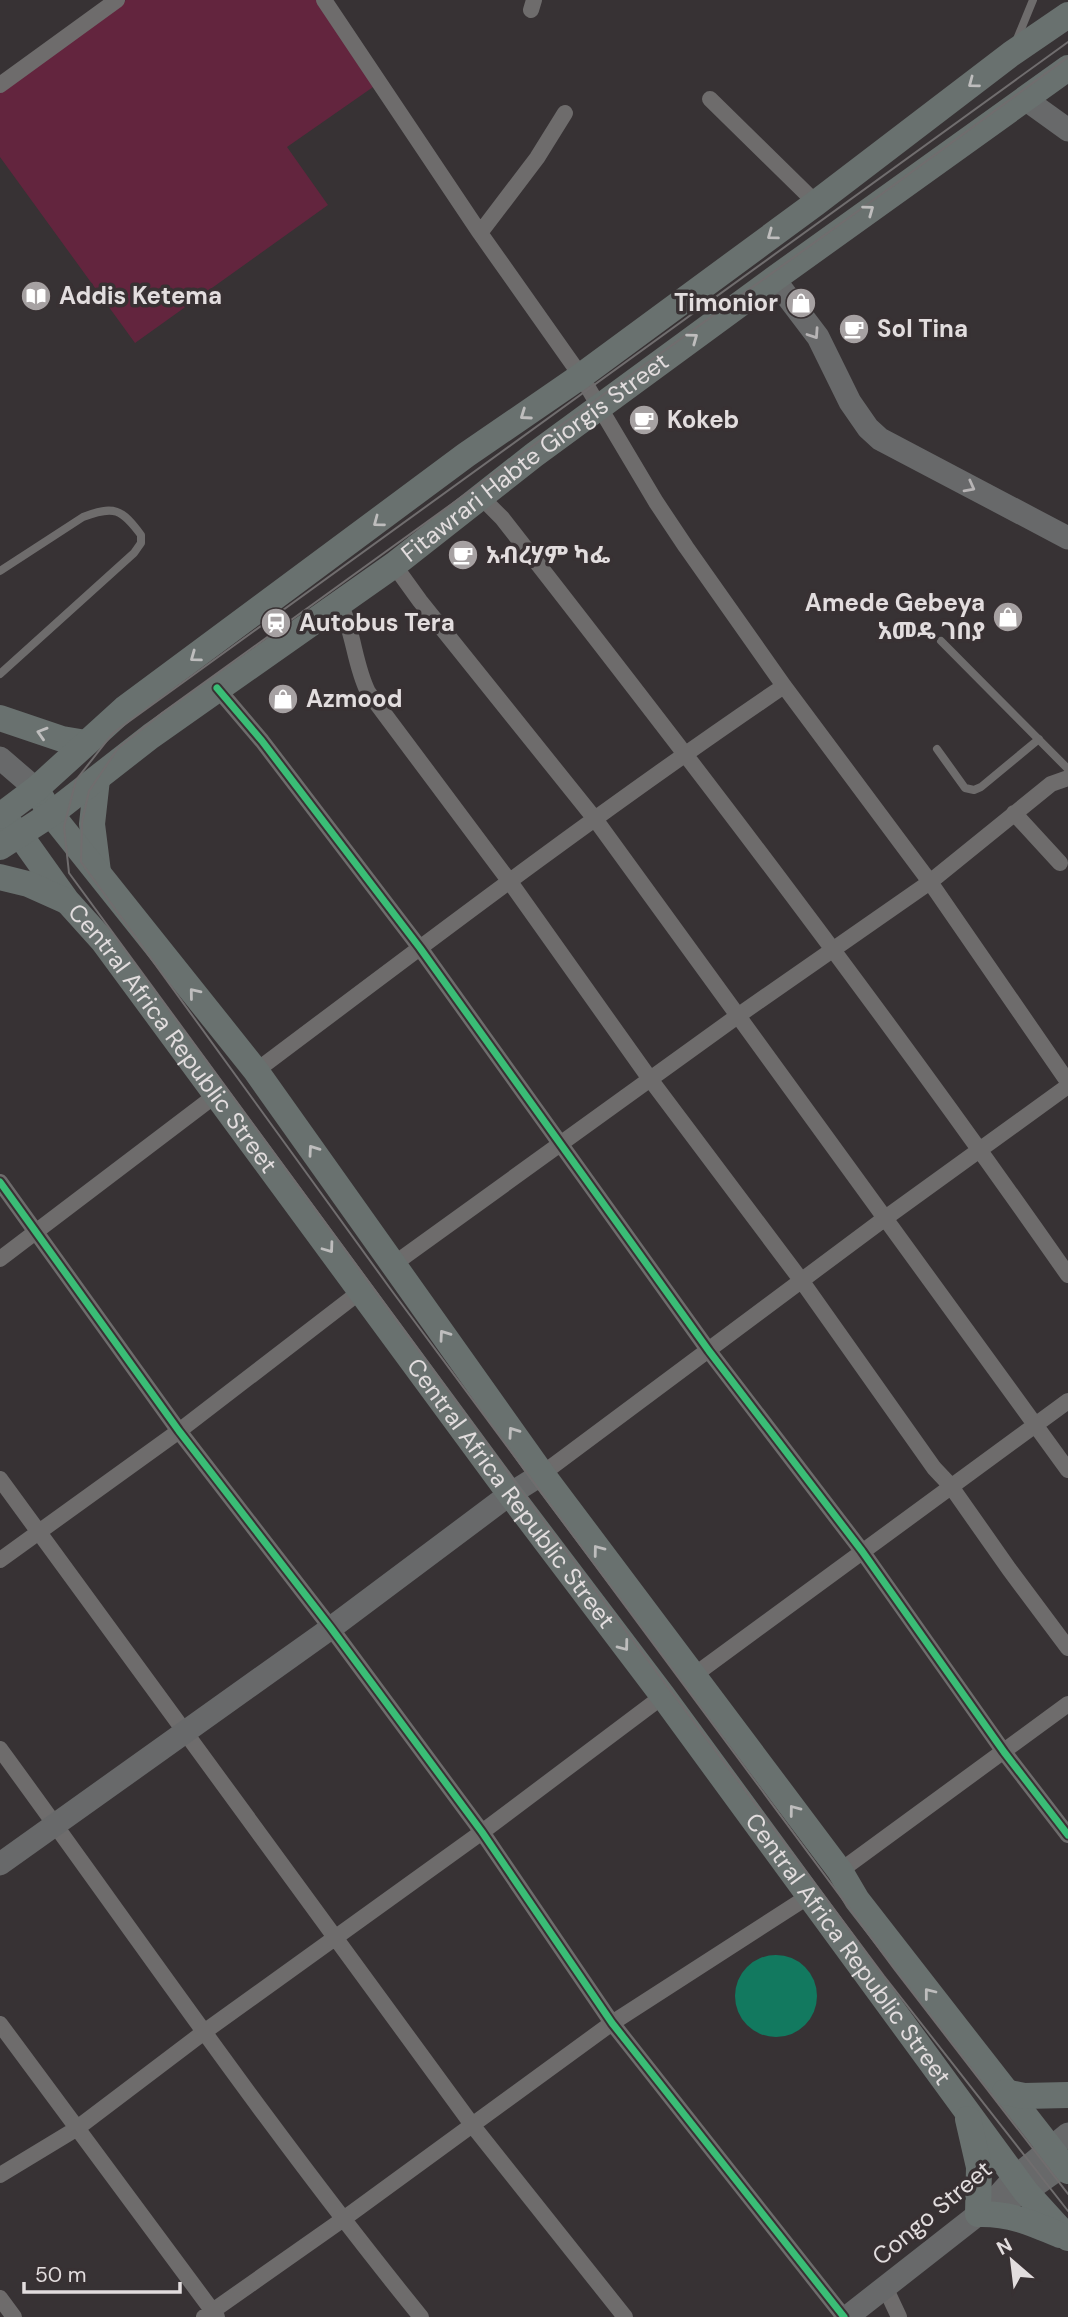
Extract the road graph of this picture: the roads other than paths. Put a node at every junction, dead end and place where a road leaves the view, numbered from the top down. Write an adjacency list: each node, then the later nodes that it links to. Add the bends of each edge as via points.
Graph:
1 (117, 0): 7 (street)
2 (324, 0): 13 (street)
3 (1033, 0): 5 (lane)
4 (1068, 15): 5 (main road)
5 (1012, 54): 12 (main road, one-way to 12)
6 (1068, 68): 9 (main road, Fitawrari Habte Giorgis Street)
7 (0, 85)
8 (710, 99): 12 (street)
9 (1026, 99): 11 (street); 14 (main road, Fitawrari Habte Giorgis Street, one-way to 9)
10 (565, 113): 13 (street)
11 (1068, 130)
12 (816, 203): 15 (main road, one-way to 15)
13 (480, 233): 15 (street)
14 (774, 279): 16 (main road, Fitawrari Habte Giorgis Street, one-way to 14); 18 (street, one-way to 18, via 818,337 850,402 880,439)
15 (581, 376): 16 (street); 28 (main road, one-way to 28, via 124,709)
16 (598, 408): 17 (main road, Fitawrari Habte Giorgis Street); 24 (street, via 685,547)
17 (480, 496): 19 (main road, Fitawrari Habte Giorgis Street); 30 (street)
18 (1068, 538)
19 (394, 565): 21 (main road, Fitawrari Habte Giorgis Street); 39 (street)
20 (0, 571): 23 (lane, via 97,512 122,513 141,536 134,553)
21 (339, 602): 25 (main road, Fitawrari Habte Giorgis Street); 44 (street, via 368,692)
22 (941, 641): 27 (lane)
23 (0, 674)
24 (784, 685): 30 (street); 45 (street)
25 (217, 688): 34 (main road, Fitawrari Habte Giorgis Street); 47 (street)
26 (0, 718): 28 (main road, one-way to 26)
27 (1039, 739): 29 (lane, via 974,790 965,788); 32 (lane)
28 (86, 743): 35 (main road)
29 (937, 748)
30 (685, 753): 39 (street); 48 (street)
31 (0, 758): 35 (street)
32 (1068, 769)
33 (1068, 778): 36 (street, via 1051,784)
34 (97, 779): 38 (main road, Fitawrari Habte Giorgis Street); 42 (main road, via 92,824)
35 (36, 789): 37 (main road); 38 (main road, Central Africa Republic Street)
36 (1014, 813): 41 (street); 45 (street)
37 (0, 814): 40 (main road, Central Africa Republic Street)
38 (51, 814): 40 (main road, Fitawrari Habte Giorgis Street); 42 (main road, Central Africa Republic Street)
39 (595, 818): 44 (street); 49 (street)
40 (10, 841): 46 (main road, Central Africa Republic Street)
41 (1060, 863)
42 (97, 872): 50 (main road, Central Africa Republic Street, one-way to 42)
43 (0, 877): 46 (main road)
44 (510, 881): 47 (street); 51 (street)
45 (930, 881): 48 (street); 52 (street)
46 (67, 901): 53 (main road, Central Africa Republic Street, via 103,941)
47 (419, 948): 50 (street); 54 (street)
48 (834, 950): 49 (street); 55 (street)
49 (739, 1015): 51 (street); 57 (street)
50 (257, 1071): 60 (main road, Central Africa Republic Street, one-way to 50)
51 (650, 1079): 54 (street); 62 (street)
52 (1068, 1084): 55 (street)
53 (216, 1095): 58 (street); 63 (main road, Central Africa Republic Street, one-way to 63)
54 (559, 1143): 60 (street); 64 (street)
55 (981, 1151): 57 (street); 61 (street)
56 (0, 1182): 58 (street)
57 (884, 1219): 62 (street); 66 (street)
58 (36, 1233): 59 (street); 67 (street)
59 (0, 1259)
60 (394, 1264): 69 (main road, Central Africa Republic Street, one-way to 60)
61 (1068, 1275)
62 (801, 1280): 64 (street); 71 (street)
63 (361, 1291): 67 (street); 72 (main road, Central Africa Republic Street)
64 (709, 1351): 69 (street); 74 (street)
65 (1068, 1401): 66 (street)
66 (1034, 1425): 68 (street); 71 (street)
67 (179, 1431): 73 (street); 76 (street)
68 (1068, 1470)
69 (542, 1474): 72 (street); 78 (main road, Central Africa Republic Street, one-way to 69)
70 (0, 1479): 73 (street)
71 (950, 1485): 74 (street); 77 (street)
72 (510, 1494): 76 (street); 79 (main road, Central Africa Republic Street, one-way to 79)
73 (39, 1532): 75 (street); 81 (street)
74 (862, 1550): 78 (street); 83 (street)
75 (0, 1560)
76 (331, 1628): 81 (street); 85 (street)
77 (1068, 1648)
78 (692, 1676): 88 (main road, Central Africa Republic Street, one-way to 78)
79 (663, 1696): 85 (street); 89 (main road, Central Africa Republic Street)
80 (1068, 1704): 83 (street)
81 (186, 1732): 84 (street); 90 (street)
82 (0, 1749): 84 (street)
83 (1004, 1752): 86 (street); 88 (street)
84 (55, 1824): 87 (street); 93 (street)
85 (482, 1832): 90 (street); 91 (street)
86 (1068, 1835)
87 (0, 1864)
88 (840, 1871): 94 (main road, Central Africa Republic Street, one-way to 88, via 857,1900)
89 (809, 1896): 91 (street); 96 (main road, Central Africa Republic Street)
90 (336, 1938): 93 (street); 97 (street)
91 (612, 2023): 97 (street); 111 (street)
92 (0, 2024): 98 (street)
93 (204, 2032): 98 (street); 103 (street)
94 (1005, 2092): 95 (main road); 99 (main road, Central Africa Republic Street)
95 (1068, 2095)
96 (965, 2107): 101 (main road, Central Africa Republic Street); 102 (main road)
97 (473, 2126): 103 (street); 110 (street)
98 (76, 2129): 100 (street); 107 (street)
99 (1063, 2156): 101 (street, Congo Street)
100 (0, 2175)
101 (1021, 2184): 102 (street, Congo Street); 104 (main road, Central Africa Republic Street)
102 (984, 2209): 104 (main road, via 1022,2218); 105 (street, Congo Street)
103 (342, 2220): 107 (street); 109 (street)
104 (1068, 2238)
105 (885, 2287): 111 (street, Congo Street); 112 (street)
106 (0, 2298): 108 (street)
107 (211, 2315)
108 (11, 2316)
109 (421, 2317)
110 (625, 2317)
111 (846, 2317)
112 (899, 2317)

